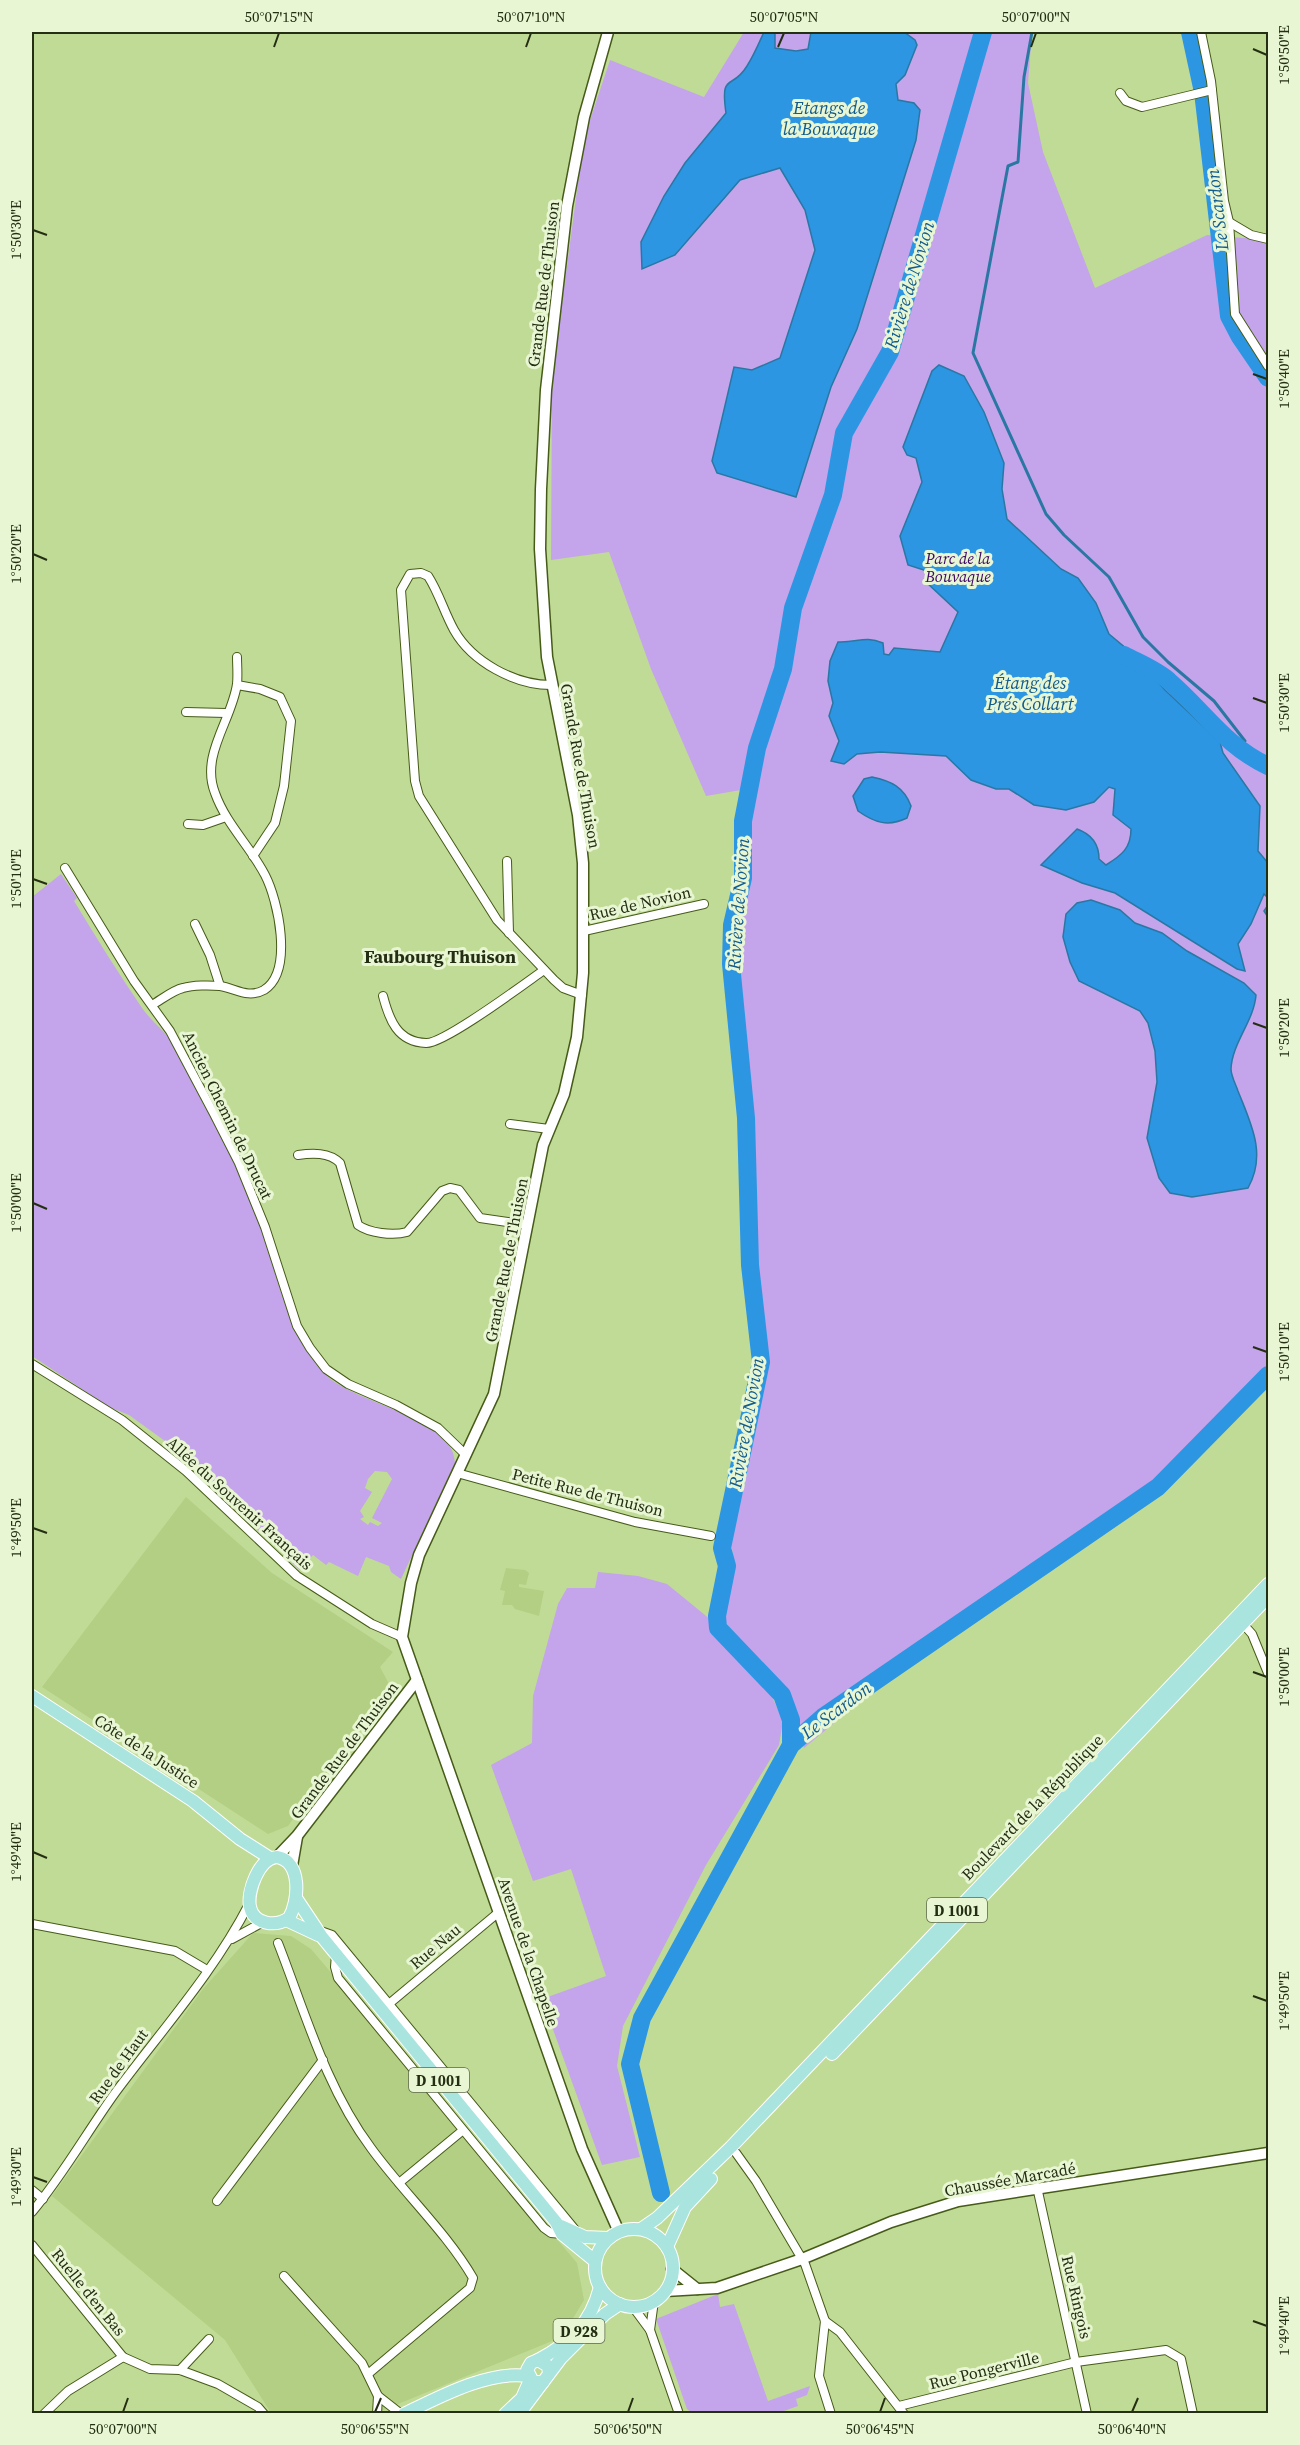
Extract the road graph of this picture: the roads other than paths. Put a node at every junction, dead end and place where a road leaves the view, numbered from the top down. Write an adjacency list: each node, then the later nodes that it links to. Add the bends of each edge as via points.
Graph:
1 (608, 32): 10 (street, Grande Rue de Thuison, via 567,206 546,390 540,549)
2 (1201, 32): 3 (street)
3 (1205, 91): 4 (street, via 1142,107 1126,102); 5 (street)
4 (1120, 93)
5 (1229, 222): 6 (street, via 1251,235); 7 (street, via 1235,314)
6 (1269, 239)
7 (1269, 366)
8 (237, 657): 9 (street)
9 (237, 685): 12 (street); 15 (street, via 260,688 280,697 291,721 284,786 274,823)
10 (551, 685): 20 (street, Grande Rue de Thuison, via 578,815 584,863); 21 (street, via 533,685 491,666 466,648 428,576 410,574 404,581 401,590 419,796)
11 (186, 712): 12 (street)
12 (226, 713): 13 (street, via 211,770 214,792)
13 (226, 817): 14 (street, via 203,825); 15 (street)
14 (188, 824)
15 (253, 856): 23 (street, via 266,876 282,957 277,974 264,989 249,994)
16 (507, 861): 21 (street)
17 (65, 868): 26 (street, Ancien Chemin de Drucat)
18 (704, 904): 20 (street, Rue de Novion)
19 (195, 924): 23 (street)
20 (584, 931): 24 (street, Grande Rue de Thuison)
21 (509, 933): 22 (street)
22 (544, 970): 24 (street, via 563,988); 25 (street, via 451,1032 427,1043 407,1038 389,1022)
23 (220, 986): 26 (street, via 183,988)
24 (582, 995): 28 (street, Grande Rue de Thuison, via 574,1054 564,1094)
25 (383, 996)
26 (152, 1005): 32 (street, Ancien Chemin de Drucat, via 170,1030 239,1163 265,1227 297,1326 310,1348 326,1368 348,1384 438,1428)
27 (510, 1124): 28 (street)
28 (549, 1129): 30 (street, Grande Rue de Thuison)
29 (297, 1155): 30 (street, via 313,1153 340,1163 358,1225 365,1230 407,1233 442,1191 450,1188 459,1190 480,1218)
30 (528, 1225): 32 (street, Grande Rue de Thuison, via 494,1394)
31 (32, 1364): 38 (street, Allée du Souvenir Français, via 122,1420 186,1471 297,1576 372,1624)
32 (466, 1455): 33 (street, Grande Rue de Thuison)
33 (457, 1473): 34 (street, Petite Rue de Thuison, via 635,1522); 38 (street, Grande Rue de Thuison, via 419,1555)
34 (711, 1536)
35 (1269, 1584): 70 (main road, Boulevard de la République / D 1001, via 731,2147 673,2204)
36 (1269, 1597): 37 (main road, Boulevard de la République / D 1001)
37 (1243, 1624): 39 (street); 62 (main road, Boulevard de la République / D 1001)
38 (402, 1637): 40 (street, Grande Rue de Thuison)
39 (1269, 1673)
40 (417, 1680): 42 (street, Grande Rue de Thuison); 49 (street, Avenue de la Chapelle)
41 (32, 1696): 43 (main road, Côte de la Justice, via 193,1801)
42 (297, 1836): 44 (street, Grande Rue de Thuison); 45 (street, Grande Rue de Thuison)
43 (240, 1839): 44 (main road, Côte de la Justice); 46 (main road, Côte de la Justice)
44 (273, 1857): 45 (main road); 46 (main road)
45 (292, 1866): 47 (main road)
46 (258, 1870): 48 (main road)
47 (296, 1898): 50 (main road); 53 (main road, D 1001)
48 (249, 1904): 51 (main road); 54 (street, Rue de Haut)
49 (499, 1912): 58 (street, Rue Nau); 73 (street, Avenue de la Chapelle)
50 (286, 1920): 51 (main road); 53 (main road, D 1001)
51 (263, 1922): 54 (street, Rue de Haut)
52 (32, 1924): 57 (street, via 175,1951)
53 (319, 1933): 56 (main road, D 1001); 58 (street, via 332,1935)
54 (231, 1939): 57 (street, Rue de Haut)
55 (278, 1943): 59 (street)
56 (336, 1954): 60 (street, via 338,1978); 69 (main road, D 1001)
57 (207, 1970): 66 (street, Rue de Haut)
58 (390, 2003): 72 (street)
59 (323, 2060): 63 (street, via 346,2109); 67 (street)
60 (462, 2131): 63 (street); 71 (street, via 544,2228 551,2234)
61 (1269, 2153): 64 (street, Chaussée Marcadé)
62 (736, 2154): 75 (main road, Boulevard de la République / D 1001, via 685,2207); 76 (street)
63 (399, 2183): 92 (street, via 473,2278 470,2288)
64 (1037, 2187): 76 (street, Chaussée Marcadé, via 958,2201 891,2222); 89 (street, Rue Ringois)
65 (32, 2190): 66 (street)
66 (43, 2199): 68 (street, Rue de Haut)
67 (217, 2201)
68 (32, 2212)
69 (556, 2222): 71 (main road, D 1001); 72 (main road)
70 (640, 2229): 73 (main road); 75 (main road)
71 (562, 2234): 77 (main road, D 1001)
72 (579, 2235): 73 (main road)
73 (614, 2235): 77 (main road, via 602,2246)
74 (32, 2246): 88 (street, Ruelle d'en Bas)
75 (666, 2247): 78 (main road)
76 (802, 2259): 81 (street, Chaussée Marcadé, via 717,2288); 85 (street)
77 (596, 2261): 80 (main road)
78 (672, 2269): 81 (street); 82 (main road)
79 (284, 2276): 92 (street)
80 (600, 2287): 84 (main road, via 612,2300); 91 (main road, D 928, via 596,2304 581,2329)
81 (697, 2289): 82 (street, Chaussée Marcadé)
82 (665, 2291): 83 (main road)
83 (654, 2301): 84 (main road); 86 (street)
84 (626, 2306): 86 (street); 93 (main road, D 928, via 605,2314)
85 (825, 2321): 95 (street, via 840,2332); 103 (street, via 819,2376)
86 (650, 2330): 102 (street)
87 (209, 2339): 90 (street)
88 (123, 2357): 90 (street, via 150,2369); 96 (street, via 68,2391)
89 (1076, 2362): 95 (street, Rue Pongerville); 104 (street, Rue Ringois); 105 (street, Rue Pongerville, via 1166,2350 1181,2359)
90 (180, 2370): 97 (street, via 218,2384)
91 (532, 2370): 93 (main road, via 536,2383); 93 (main road, via 548,2366); 99 (main road, via 493,2376); 100 (main road, D 928, via 522,2398)
92 (368, 2374): 94 (street)
93 (546, 2378): 101 (main road, D 928)
94 (378, 2396): 98 (street); 99 (street)
95 (902, 2410)
96 (44, 2414)
97 (264, 2414)
98 (377, 2414)
99 (402, 2414)
100 (505, 2414)
101 (519, 2414)
102 (679, 2414)
103 (831, 2414)
104 (1087, 2414)
105 (1193, 2414)

